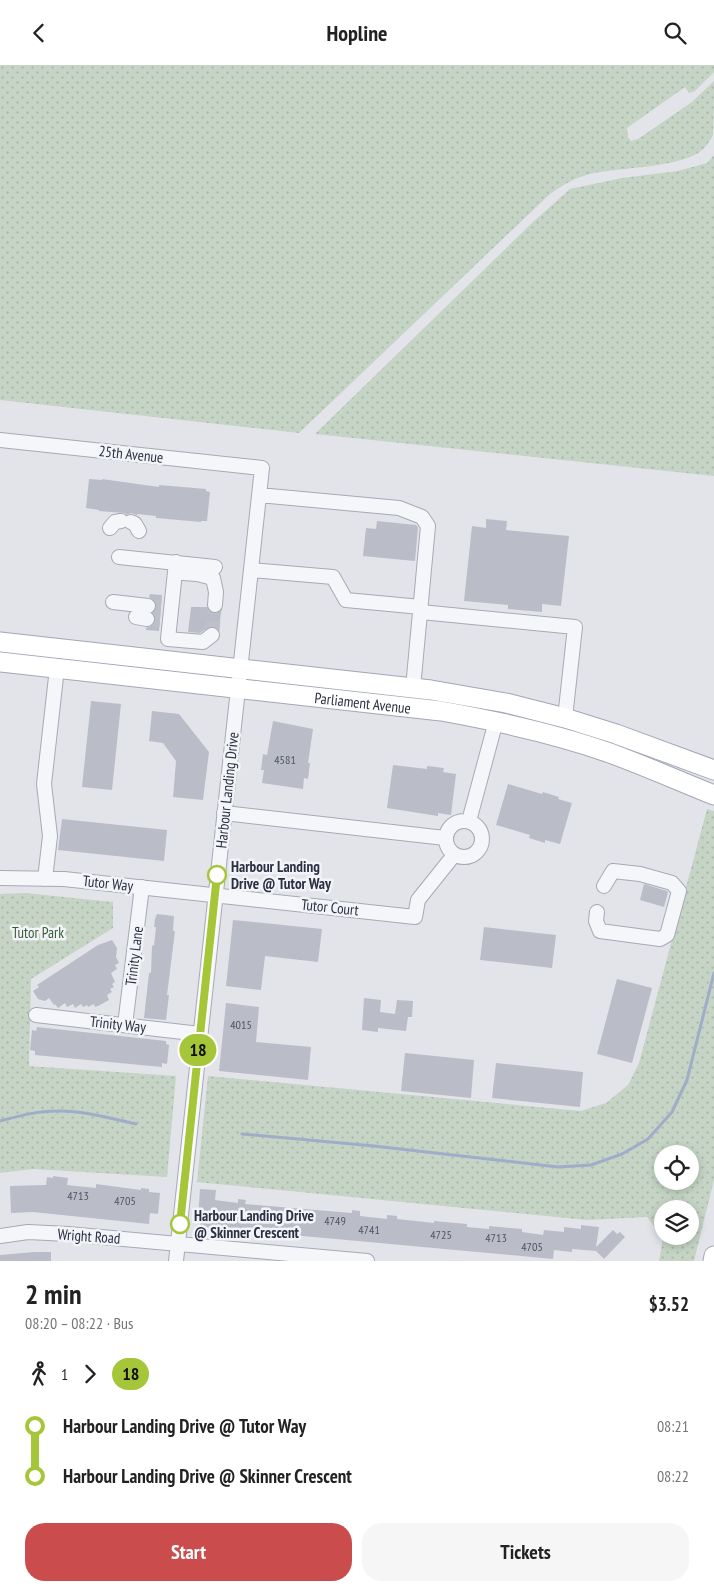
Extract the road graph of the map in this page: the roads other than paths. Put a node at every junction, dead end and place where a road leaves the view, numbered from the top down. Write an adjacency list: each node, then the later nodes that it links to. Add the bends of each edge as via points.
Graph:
1 (0, 441): 2 (street, 25th Avenue)
2 (262, 468): 3 (street, Harbour Landing Drive)
3 (259, 495): 7 (street, Harbour Landing Drive); 10 (street, via 399,509 422,517 428,526)
4 (119, 557): 6 (street)
5 (215, 567): 6 (street)
6 (175, 568): 9 (street, via 213,578); 11 (street)
7 (251, 570): 10 (street, via 333,577 346,600); 16 (street, Harbour Landing Drive)
8 (113, 602): 11 (street)
9 (215, 605)
10 (421, 609): 18 (street); 19 (street, via 575,627)
11 (156, 614): 12 (street, via 168,639 203,642)
12 (212, 635)
13 (0, 642): 16 (main road, Parliament Avenue)
14 (0, 662): 15 (main road, Parliament Avenue)
15 (57, 668): 17 (main road, Parliament Avenue); 28 (street, via 44,784 50,836)
16 (240, 668): 17 (street, Harbour Landing Drive); 18 (main road, Parliament Avenue)
17 (238, 687): 20 (main road, Parliament Avenue, via 441,711); 23 (street, Harbour Landing Drive)
18 (413, 688): 19 (main road, Parliament Avenue, via 506,703)
19 (565, 718): 21 (main road, Parliament Avenue)
20 (496, 721): 22 (main road, Parliament Avenue, via 607,752); 24 (street)
21 (714, 770)
22 (714, 795)
23 (224, 813): 25 (street); 31 (street, Harbour Landing Drive)
24 (469, 821): 25 (street, via 454,823); 26 (street, via 481,832 481,845 471,856)
25 (445, 838): 26 (street)
26 (454, 855): 31 (street, Tutor Court, via 418,901 414,917)
27 (0, 878): 28 (street, Tutor Way)
28 (45, 879): 30 (street, Tutor Way)
29 (604, 886): 32 (street, via 613,871 672,883 679,891 667,935 660,939 600,931)
30 (142, 887): 31 (street, Tutor Way); 34 (street, Trinity Lane)
31 (215, 894): 35 (street, Harbour Landing Drive)
32 (597, 912)
33 (36, 1015): 34 (street, Trinity Way)
34 (126, 1025): 35 (street, Trinity Way)
35 (200, 1034): 37 (street, Harbour Landing Drive)
36 (0, 1236): 37 (street, Wright Road, via 68,1234)
37 (178, 1244): 39 (street, Harbour Landing Drive); 40 (street, Wright Road)
38 (714, 1256): 41 (main road)
39 (176, 1261)
40 (367, 1261)
41 (713, 1261)

